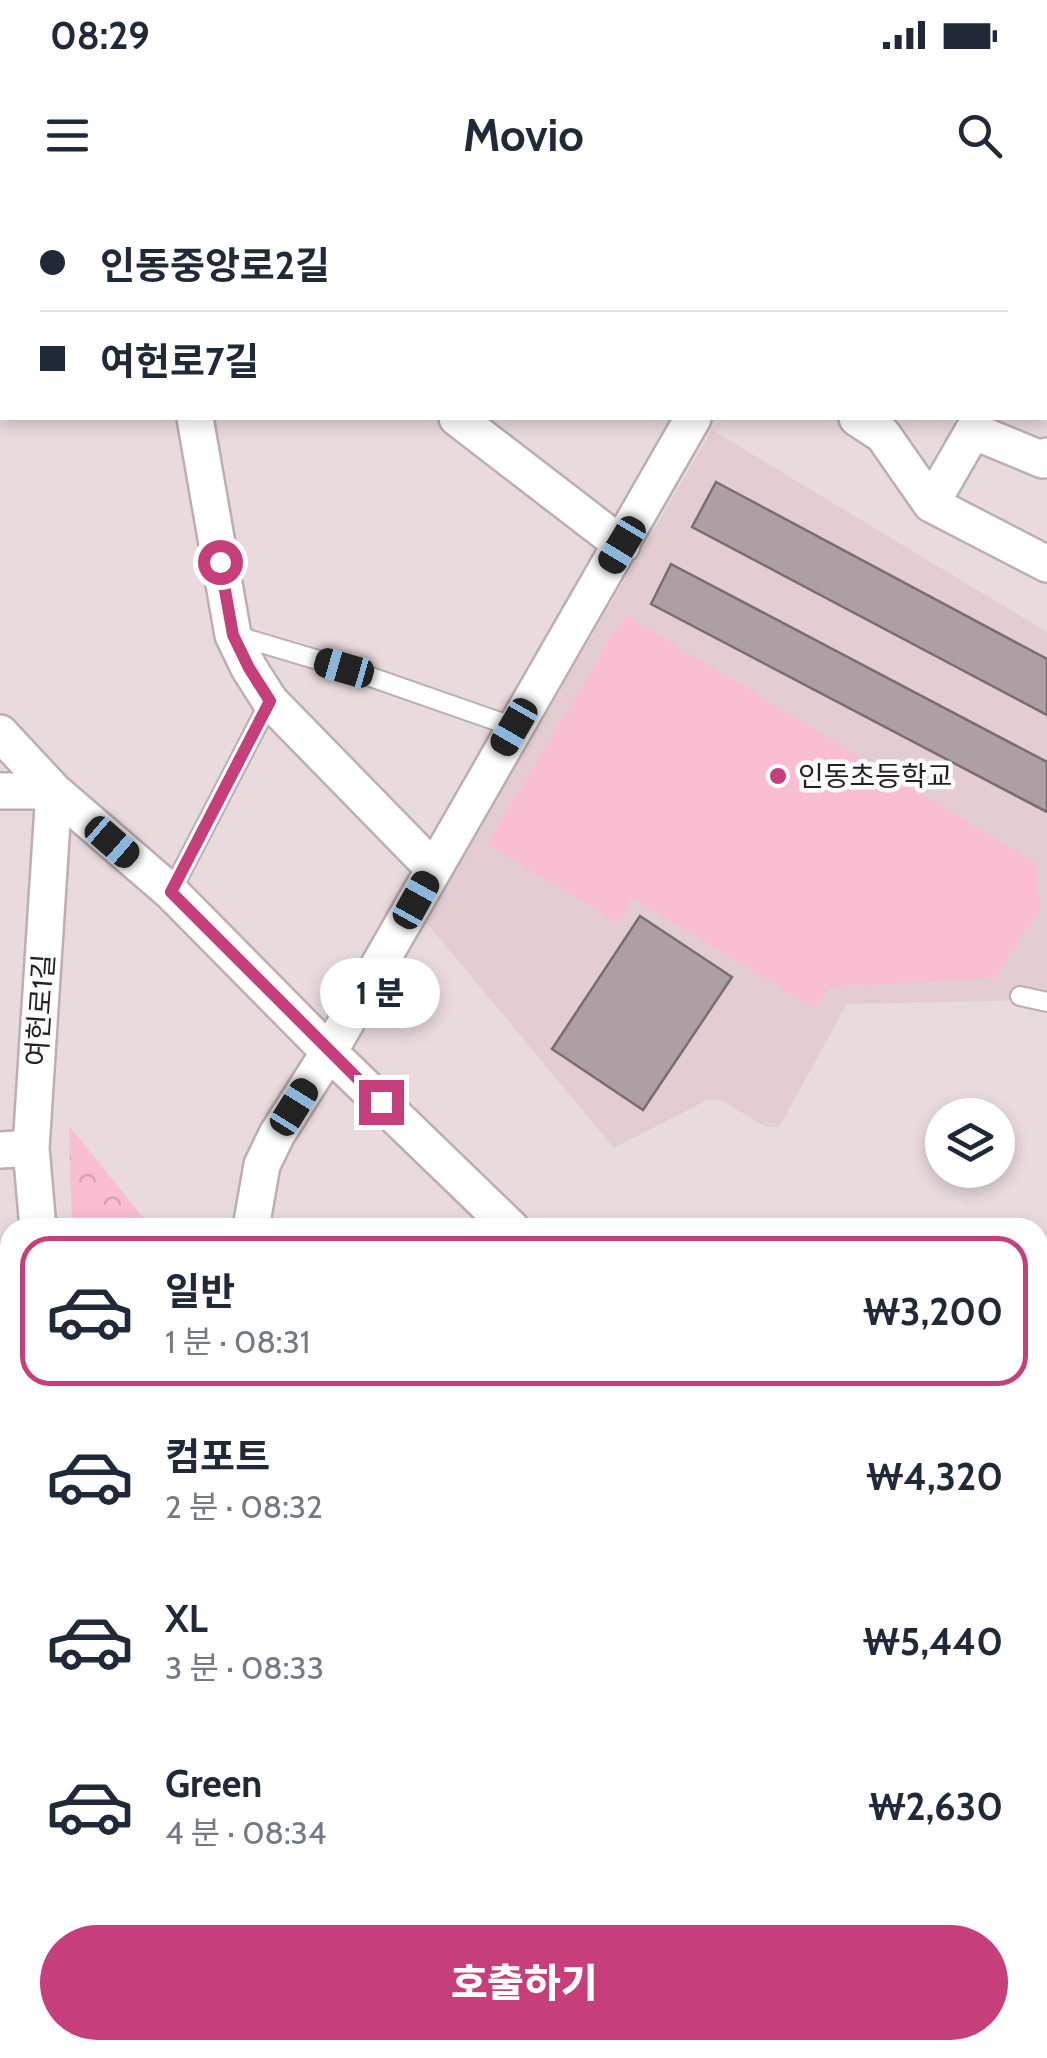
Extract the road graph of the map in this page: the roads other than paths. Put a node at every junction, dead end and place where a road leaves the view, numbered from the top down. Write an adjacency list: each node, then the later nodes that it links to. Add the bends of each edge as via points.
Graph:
1 (196, 420): 9 (street)
2 (460, 420): 7 (street)
3 (692, 420): 7 (street)
4 (879, 423): 6 (street)
5 (1047, 456): 6 (street, via 1043,460 973,432)
6 (931, 504): 8 (street)
7 (622, 545): 11 (street)
8 (1047, 564)
9 (233, 635): 10 (street); 11 (lane)
10 (270, 701): 15 (street); 16 (lane)
11 (514, 727): 15 (street)
12 (0, 733): 14 (street)
13 (0, 792): 14 (street)
14 (54, 792): 16 (street); 20 (street, 여헌로1길)
15 (434, 869): 19 (street)
16 (171, 892): 19 (street)
17 (1020, 996): 18 (lane)
18 (1047, 1002)
19 (329, 1052): 22 (street, via 262,1166); 23 (street)
20 (15, 1149): 21 (street, 여헌로1길)
21 (35, 1218)
22 (253, 1218)
23 (501, 1218)

